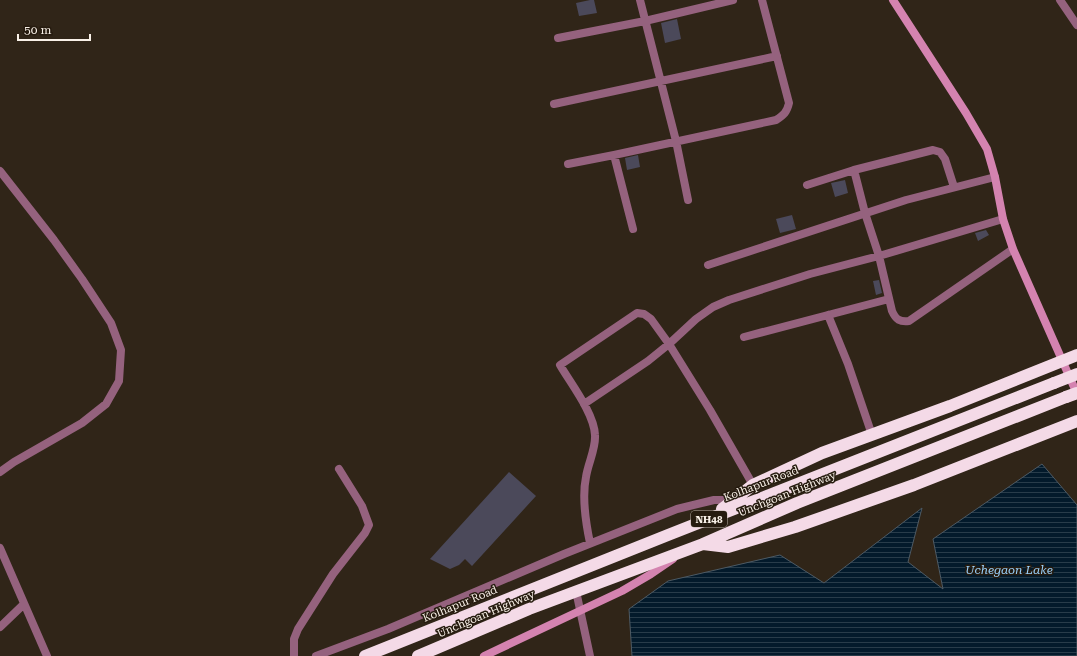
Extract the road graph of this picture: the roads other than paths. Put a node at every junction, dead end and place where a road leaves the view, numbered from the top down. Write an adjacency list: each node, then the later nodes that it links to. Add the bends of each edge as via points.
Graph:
1 (640, 0): 6 (street)
2 (733, 0): 6 (street)
3 (762, 0): 9 (street)
4 (893, 0): 17 (main road, via 987,149)
5 (1060, 0): 7 (street)
6 (645, 21): 8 (street); 10 (street)
7 (1077, 25)
8 (558, 38)
9 (777, 56): 10 (street); 12 (street, via 789,103 787,112 776,120)
10 (662, 82): 11 (street); 12 (street)
11 (554, 104)
12 (676, 141): 13 (street); 20 (street)
13 (614, 155): 14 (street); 23 (street)
14 (568, 164)
15 (854, 170): 18 (street); 19 (street, via 933,150 940,152 945,159); 21 (street)
16 (0, 171): 39 (street, via 82,279 111,323 121,350 119,381 106,404 82,423)
17 (995, 177): 19 (street); 22 (main road)
18 (807, 185)
19 (954, 187): 21 (street)
20 (688, 200)
21 (865, 213): 25 (street); 26 (street)
22 (1003, 219): 24 (main road); 25 (street)
23 (633, 229)
24 (1013, 249): 27 (street, via 909,320 901,321 895,318); 32 (main road)
25 (879, 256): 27 (street); 30 (street, via 810,274 729,300 696,319)
26 (708, 265)
27 (889, 299): 28 (street)
28 (828, 315): 29 (street); 37 (street)
29 (744, 337)
30 (669, 344): 35 (street); 35 (street, via 651,319 637,313 560,365); 40 (street)
31 (1077, 355): 32 (highway)
32 (1062, 360): 34 (main road); 37 (highway)
33 (1077, 374): 42 (highway, Kolhapur Road / NH48, bridge)
34 (1073, 395): 44 (highway, Unchgoan Highway / NH48, via 797,503)
35 (584, 404): 43 (street, via 596,435 585,479 586,523)
36 (1077, 420): 44 (highway, via 914,485 795,527 728,547)
37 (872, 435): 40 (highway, via 822,453)
38 (339, 469): 52 (street, via 362,506 369,525 333,574 298,629 294,640)
39 (0, 472)
40 (753, 485): 41 (highway)
41 (734, 500): 42 (highway); 43 (street, via 714,500 689,506)
42 (710, 518): 54 (highway, Kolhapur Road / NH48)
43 (590, 544): 53 (street, via 388,629)
44 (703, 544): 46 (highway, Unchgoan Highway / NH48)
45 (0, 548): 48 (street)
46 (683, 552): 47 (highway, Unchgoan Highway / NH48); 49 (main road, via 622,592)
47 (576, 591): 49 (street); 55 (highway, Unchgoan Highway / NH48)
48 (24, 604): 50 (street); 51 (street)
49 (580, 611): 56 (main road); 57 (street)
50 (0, 627)
51 (47, 656)
52 (294, 656)
53 (316, 656)
54 (365, 656)
55 (418, 656)
56 (484, 656)
57 (590, 656)

